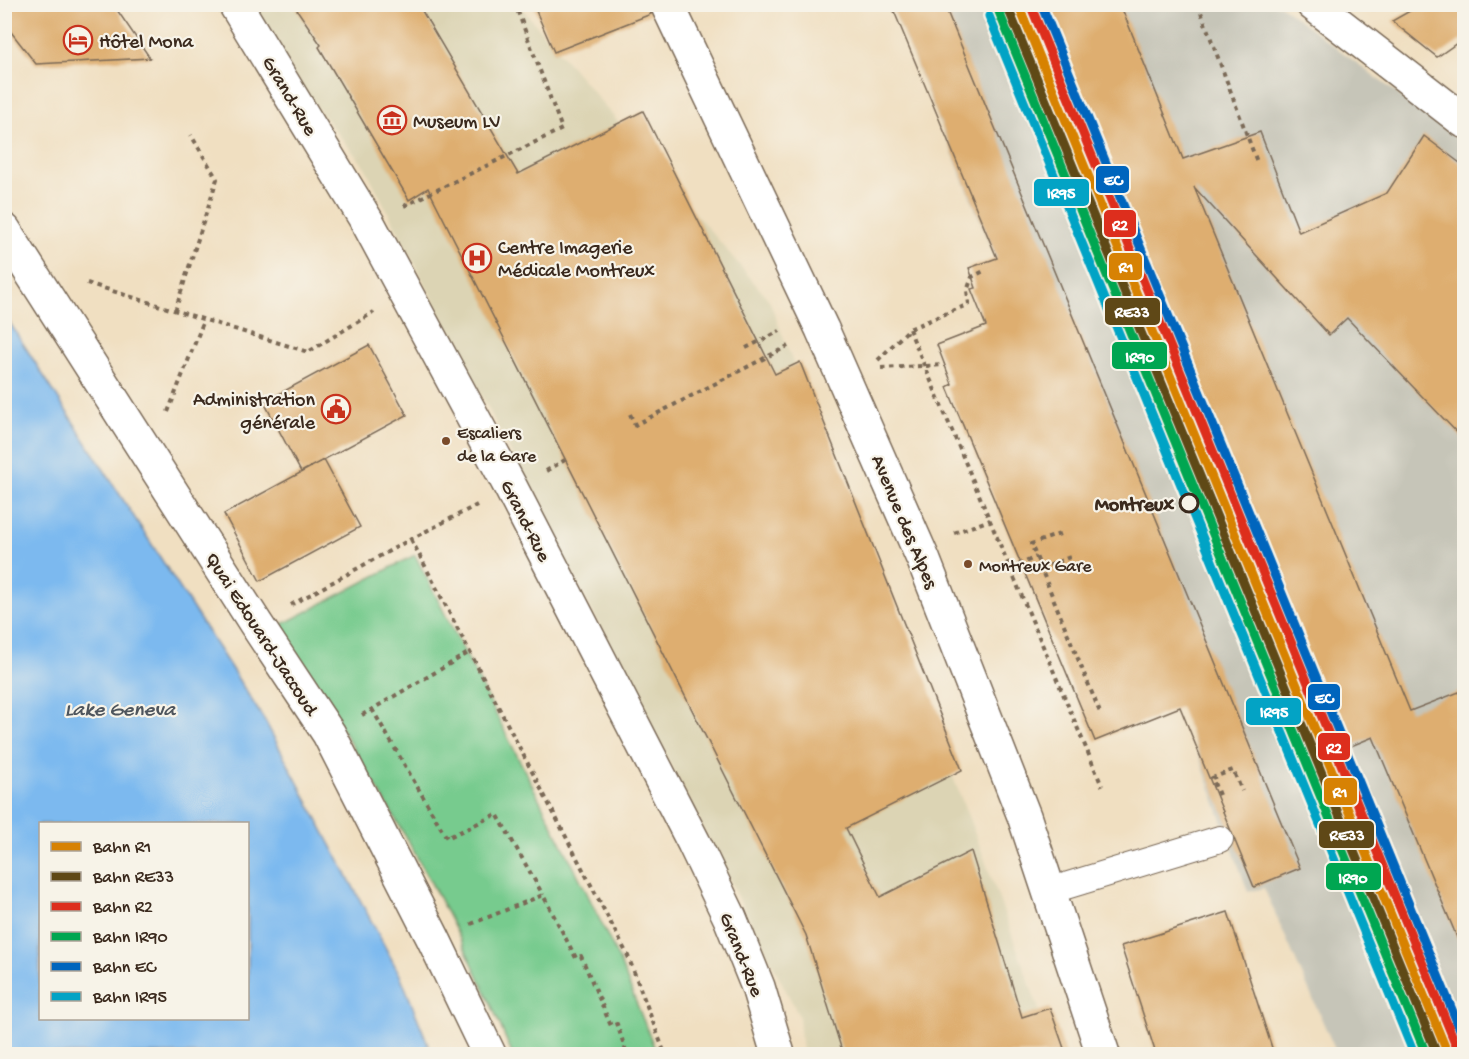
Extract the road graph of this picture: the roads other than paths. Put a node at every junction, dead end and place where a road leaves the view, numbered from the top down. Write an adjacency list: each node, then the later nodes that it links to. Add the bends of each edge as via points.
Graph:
1 (235, 4): 9 (street, Grand-Rue, via 368,223 511,488 730,918 758,987)
2 (667, 4): 7 (street, Avenue des Alpes, via 822,329 924,561 1024,816)
3 (1313, 4): 4 (street)
4 (1464, 121)
5 (4, 230): 8 (street, Quai Edouard-Jaccoud, via 329,734)
6 (1220, 839): 7 (lane)
7 (1049, 891): 10 (street, Avenue des Alpes)
8 (489, 1054)
9 (778, 1054)
10 (1103, 1054)

